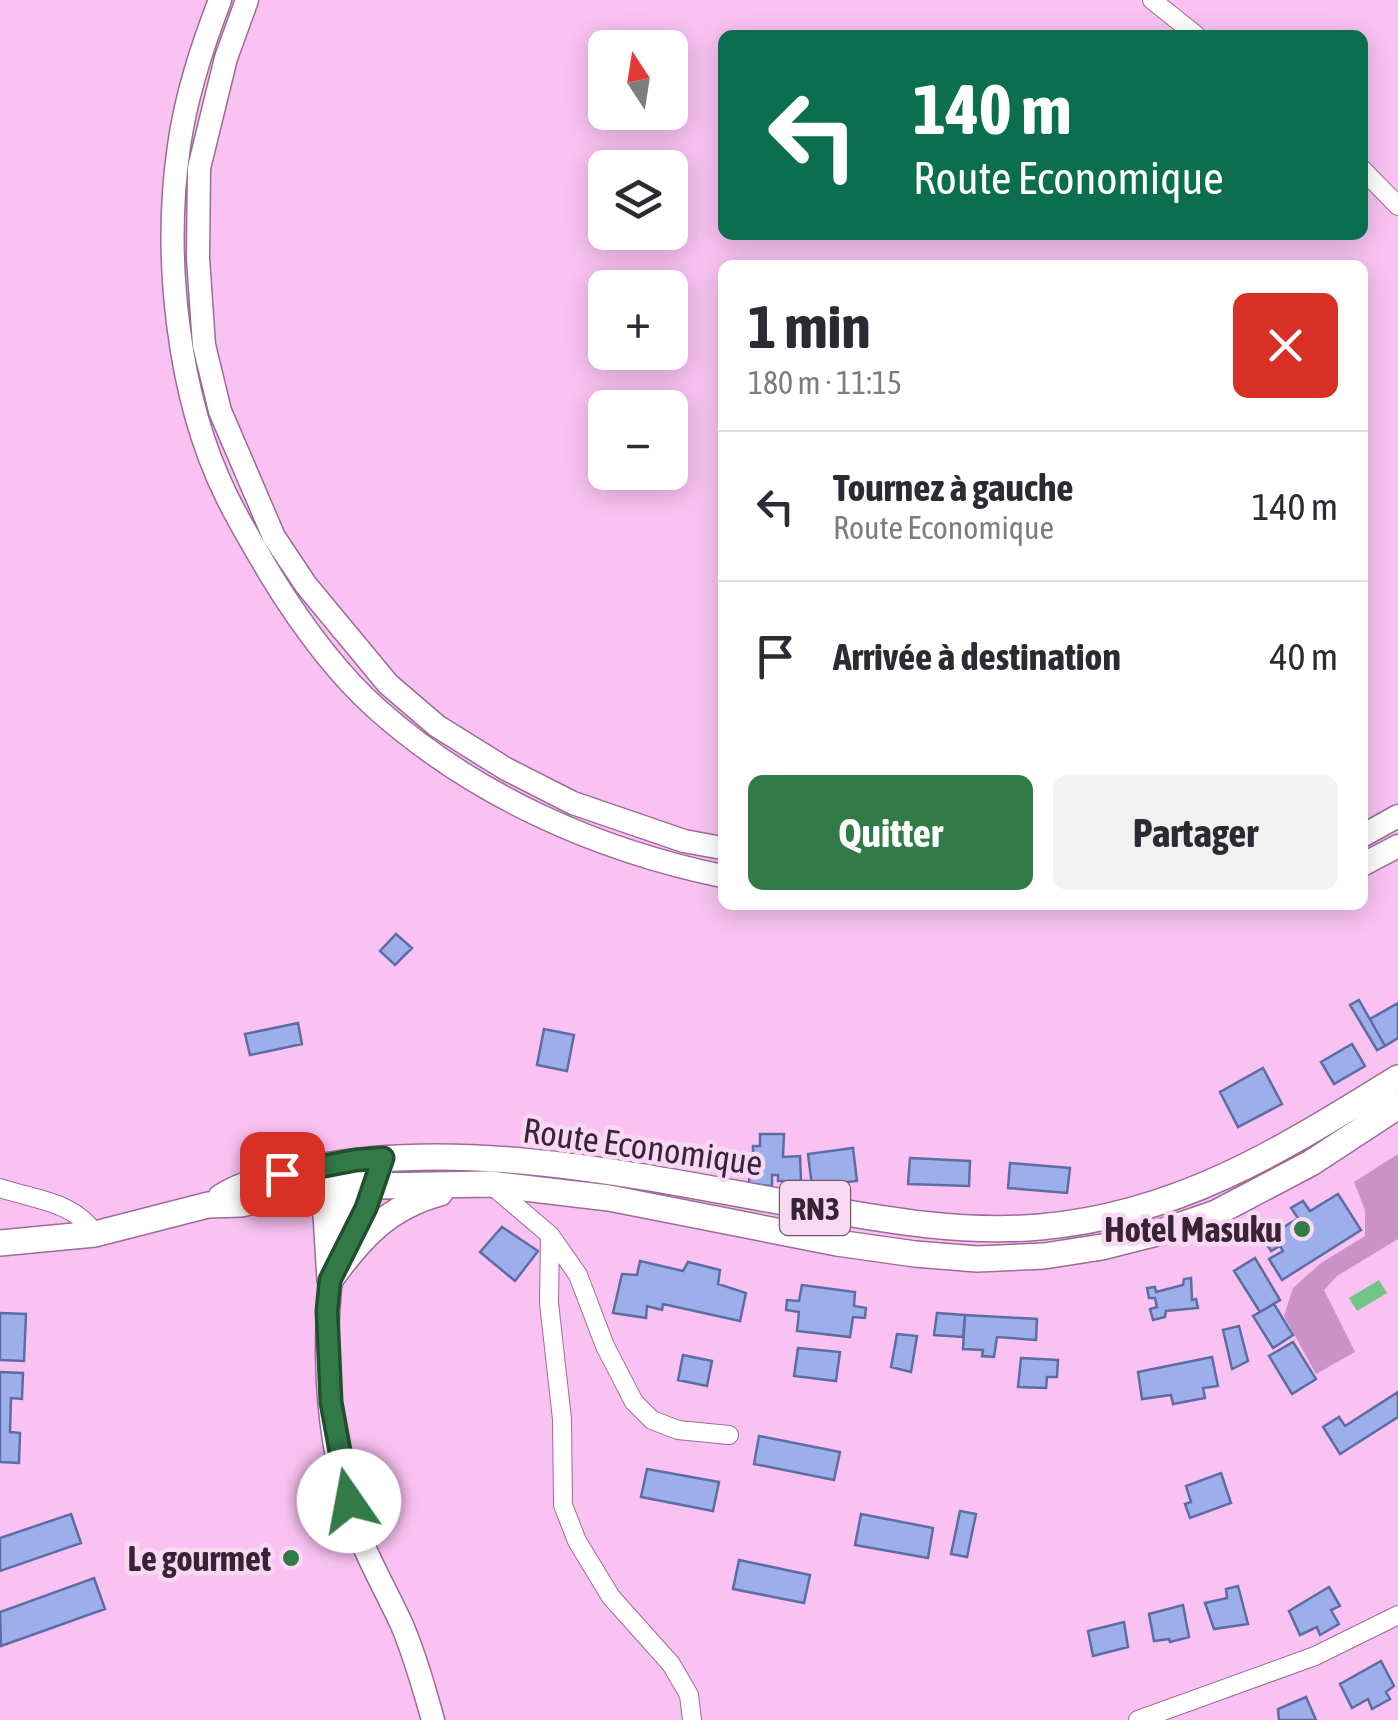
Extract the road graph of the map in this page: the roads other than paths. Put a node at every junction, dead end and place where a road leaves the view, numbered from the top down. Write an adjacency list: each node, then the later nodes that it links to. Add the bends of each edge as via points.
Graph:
1 (220, 0): 12 (main road, via 179,144 176,294 200,426 224,492 257,552 332,662 426,748 496,794 573,831)
2 (247, 0): 9 (main road, via 200,168 198,258 204,345 220,411 274,537 388,684 438,726 572,803)
3 (1152, 0): 4 (street)
4 (1190, 30)
5 (1368, 175): 6 (street)
6 (1398, 206)
7 (1398, 816): 8 (main road)
8 (1368, 833)
9 (718, 847)
10 (1398, 848): 11 (main road)
11 (1368, 863)
12 (718, 875)
13 (1392, 1102): 16 (highway, Route Economique / RN3, via 1152,1207 1040,1227 918,1226); 22 (highway, Route Economique / RN3, via 1311,1163 1216,1213 1102,1247 1044,1256 915,1254)
14 (383, 1158): 15 (highway, Route Economique / RN3); 16 (highway, Route Economique / RN3, via 517,1161); 19 (main road)
15 (356, 1160): 18 (main road); 23 (highway, Route Economique / RN3, via 282,1174)
16 (640, 1176): 22 (highway)
17 (486, 1184): 19 (highway, Route Economique / RN3); 22 (highway, Route Economique / RN3); 25 (street); 27 (highway, via 410,1202 378,1222)
18 (349, 1185): 19 (highway, Route Economique / RN3); 20 (highway, Route Economique / RN3); 27 (main road)
19 (376, 1185): 27 (main road)
20 (318, 1187): 23 (highway, Route Economique / RN3); 27 (highway)
21 (0, 1188): 24 (street, via 70,1208)
22 (638, 1204)
23 (208, 1205): 24 (highway, Route Economique / RN3)
24 (95, 1234): 26 (highway, Route Economique / RN3)
25 (550, 1235): 28 (street, via 578,1275 634,1402 652,1420 678,1430); 31 (street, via 563,1504 612,1597 670,1664 689,1696)
26 (0, 1244)
27 (330, 1280): 30 (main road, via 331,1402 349,1501)
28 (729, 1434)
29 (1398, 1615): 32 (street, via 1315,1656)
30 (433, 1720)
31 (692, 1720)
32 (1138, 1720)

